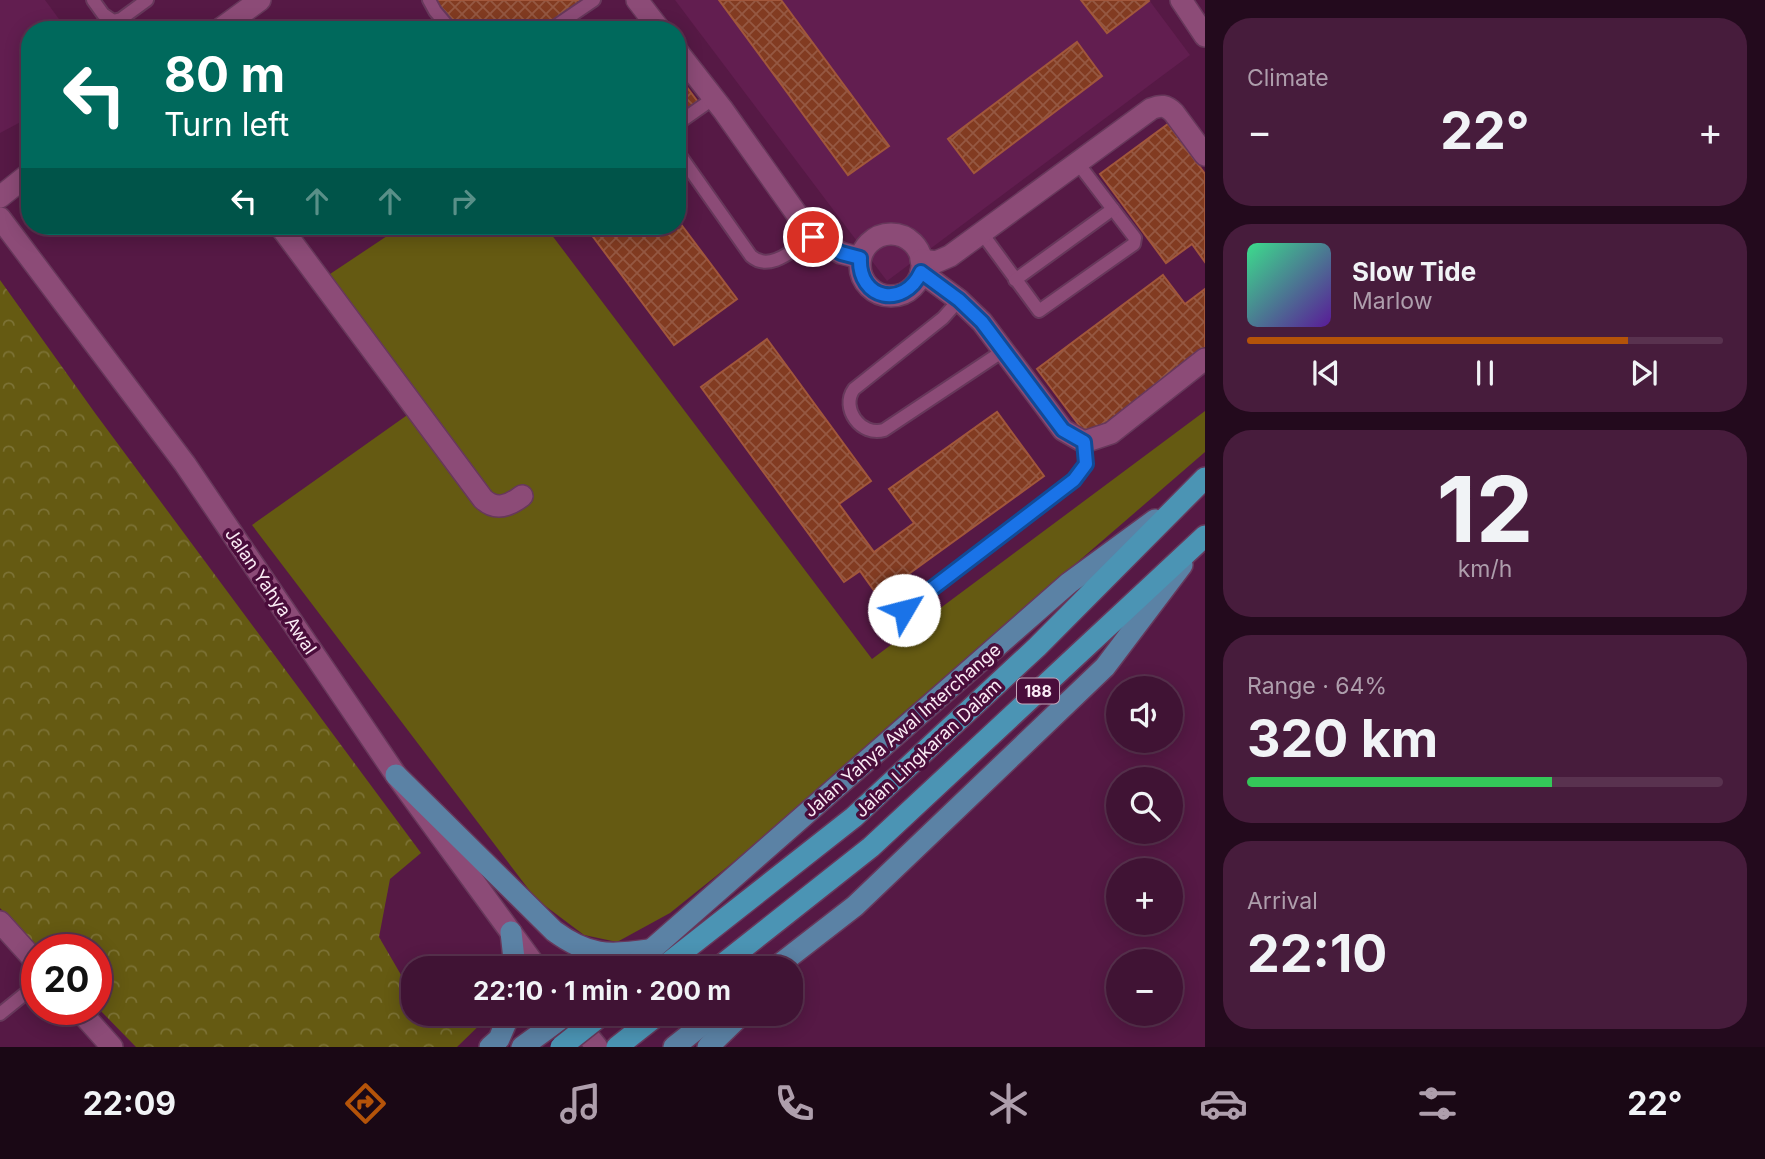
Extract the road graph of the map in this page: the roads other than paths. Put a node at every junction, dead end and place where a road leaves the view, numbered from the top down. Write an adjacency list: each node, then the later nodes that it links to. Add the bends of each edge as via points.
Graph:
1 (93, 0): 2 (lane, via 113,21)
2 (147, 0)
3 (261, 0): 8 (street)
4 (429, 0): 9 (lane)
5 (594, 0): 10 (lane)
6 (637, 0): 11 (street)
7 (1181, 0): 12 (street)
8 (232, 21)
9 (443, 21)
10 (563, 21)
11 (653, 21)
12 (1205, 36)
13 (686, 62): 14 (street)
14 (714, 98): 15 (lane); 25 (street)
15 (686, 118)
16 (1205, 155): 17 (street, via 1174,113 1159,105)
17 (1077, 162): 21 (lane); 23 (street)
18 (686, 163): 25 (lane, via 757,262 773,261)
19 (21, 180): 20 (street)
20 (0, 197)
21 (1113, 209): 28 (lane); 28 (lane, via 1135,238 1124,252 1041,311)
22 (0, 218): 38 (street, Jalan Yahya Awal, via 185,464)
23 (981, 232): 27 (street, via 950,256); 28 (lane)
24 (287, 235): 34 (street, via 483,499 503,506)
25 (813, 237): 26 (street)
26 (860, 258): 27 (street, via 872,241 891,234 911,242); 27 (street, via 869,288 889,296 909,290)
27 (921, 266): 29 (street)
28 (1015, 279)
29 (959, 300): 30 (street); 30 (lane, via 849,395 848,403 860,425 875,433 884,430)
30 (1003, 351): 32 (street, via 1063,430)
31 (1205, 359): 32 (street, via 1111,433)
32 (1084, 442): 37 (lane, via 1086,464 1074,480)
33 (1205, 478): 35 (highway, Jalan Lingkaran Dalam / 188)
34 (522, 496)
35 (1182, 500): 46 (main road, Jalan Yahya Awal Interchange, via 1069,583); 47 (highway, Jalan Lingkaran Dalam / 188, via 1037,647 854,817)
36 (1205, 536): 39 (main road, via 1104,667); 48 (highway, Jalan Lingkaran Dalam / 188, via 871,847)
37 (904, 610)
38 (396, 775): 41 (street, Jalan Yahya Awal); 45 (main road, via 554,931 574,946)
39 (855, 906): 49 (main road); 50 (main road)
40 (0, 922): 42 (street)
41 (511, 932): 43 (main road); 44 (street, Jalan Yahya Awal)
42 (21, 945)
43 (514, 956)
44 (528, 956)
45 (635, 956)
46 (659, 956)
47 (660, 956)
48 (733, 956)
49 (790, 956)
50 (803, 956)
51 (21, 997): 52 (lane)
52 (0, 1014)
53 (92, 1025): 61 (street)
54 (504, 1026): 62 (main road)
55 (551, 1026): 63 (main road)
56 (580, 1026): 65 (street)
57 (588, 1026): 64 (highway, bridge)
58 (644, 1026): 66 (highway)
59 (701, 1026): 67 (main road)
60 (730, 1026): 68 (main road)
61 (112, 1047)
62 (490, 1047)
63 (522, 1047)
64 (561, 1047)
65 (597, 1047)
66 (617, 1047)
67 (674, 1047)
68 (708, 1047)

